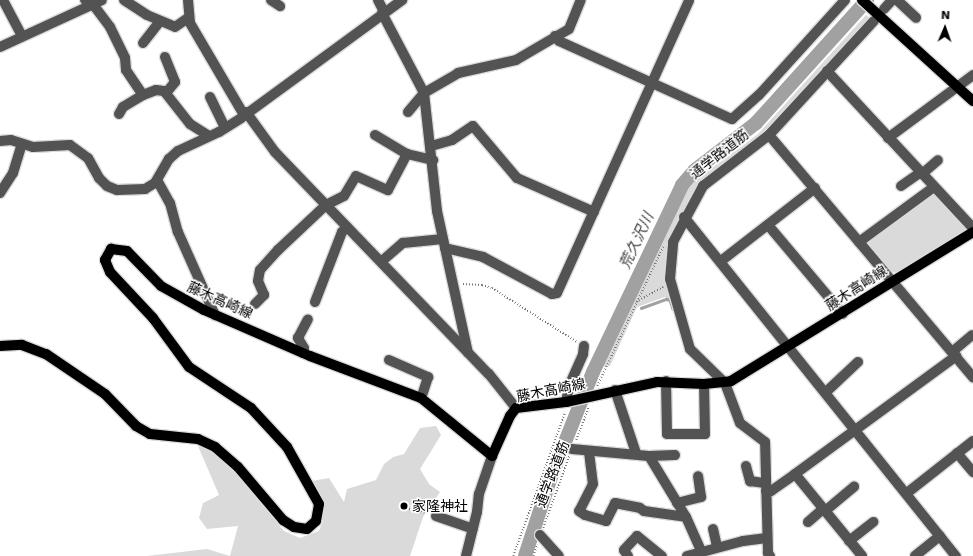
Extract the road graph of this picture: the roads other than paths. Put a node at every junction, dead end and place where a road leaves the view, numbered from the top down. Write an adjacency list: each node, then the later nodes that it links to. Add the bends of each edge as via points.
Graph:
1 (3, 0): 20 (street)
2 (102, 0): 13 (street)
3 (124, 0): 18 (street)
4 (188, 0): 16 (street)
5 (378, 0): 15 (street)
6 (402, 0): 15 (street)
7 (582, 0): 21 (street, via 571,27)
8 (689, 0): 27 (street)
9 (845, 0): 27 (street, via 759,95 732,119)
10 (862, 0): 14 (main road)
11 (892, 0): 14 (street)
12 (897, 0): 17 (street)
13 (88, 2): 20 (street); 31 (street, via 110,27 124,55 126,70)
14 (879, 10): 28 (main road)
15 (383, 12): 30 (street); 36 (street)
16 (188, 18): 18 (street, via 175,27); 36 (street)
17 (916, 18)
18 (160, 21): 22 (street)
19 (874, 21): 25 (street)
20 (22, 36): 23 (street)
21 (555, 36): 27 (street, via 559,41); 30 (street, via 516,60 458,73)
22 (143, 43)
23 (0, 47)
24 (165, 57): 29 (street, via 175,82)
25 (826, 71): 39 (street); 41 (street)
26 (973, 75): 28 (street)
27 (652, 83): 55 (street)
28 (957, 86): 33 (main road); 41 (street)
29 (166, 93): 31 (street, via 156,90); 40 (street, via 190,124)
30 (424, 93): 34 (street); 44 (street)
31 (143, 95): 35 (street, via 123,107)
32 (210, 96): 37 (street)
33 (973, 101)
34 (408, 112)
35 (119, 114)
36 (245, 114): 37 (street); 54 (street, via 275,152)
37 (225, 128): 40 (street)
38 (375, 135): 45 (street)
39 (769, 135): 52 (street); 56 (street, via 707,182)
40 (209, 136): 49 (street, via 173,155)
41 (888, 138): 48 (street)
42 (0, 141): 43 (street, via 11,140)
43 (22, 144): 49 (street, via 38,148 62,144 74,147 88,158 99,178 112,189 139,190 149,187); 53 (street, via 13,174)
44 (431, 146): 46 (street); 55 (street, via 452,140 472,126 517,178)
45 (407, 154): 46 (street); 54 (street, via 388,190 356,176 344,196)
46 (433, 160): 62 (street, via 437,211)
47 (938, 160): 48 (street)
48 (921, 173): 50 (street); 51 (street)
49 (156, 180): 69 (street, via 170,203 178,232)
50 (901, 186)
51 (934, 187): 59 (street); 61 (street)
52 (815, 188): 57 (street); 61 (street)
53 (0, 193)
54 (326, 206): 58 (street); 67 (street, via 260,270 258,281 264,295)
55 (594, 212): 62 (street, via 555,294 483,257)
56 (684, 217): 64 (street); 82 (street, via 671,250 672,288 690,349)
57 (768, 225): 64 (street); 68 (street)
58 (347, 227): 63 (street); 66 (street, via 342,232)
59 (973, 228)
60 (973, 232): 65 (main road, 藤木高崎線)
61 (859, 242): 65 (street)
62 (444, 243): 63 (street, via 403,243); 76 (street)
63 (382, 261): 76 (street)
64 (721, 261): 74 (street)
65 (893, 282): 68 (main road, 藤木高崎線); 77 (street)
66 (315, 302)
67 (255, 304)
68 (843, 314): 74 (main road, 藤木高崎線)
69 (214, 315): 72 (main road, 藤木高崎線, via 167,290 127,251 116,248 108,251 105,260 110,272 153,318 189,367 251,408 287,448 319,504 318,517 311,527 302,529 288,524 238,467 208,443 191,438 150,434 136,426 106,394 46,354 22,345); 75 (main road, 藤木高崎線)
70 (308, 319): 75 (street, via 298,338 304,348)
71 (972, 335): 77 (street)
72 (0, 346)
73 (584, 346): 87 (street, via 584,354 572,380)
74 (789, 346): 82 (main road, 藤木高崎線); 85 (street)
75 (303, 353): 86 (main road, 藤木高崎線)
76 (468, 353): 88 (street, via 506,393)
77 (954, 354): 80 (street); 89 (street)
78 (389, 360): 86 (street, via 428,377)
79 (858, 362): 85 (street)
80 (973, 377)
81 (666, 382): 83 (main road, 藤木高崎線); 83 (street, via 667,434 705,434); 84 (main road, 藤木高崎線)
82 (725, 383): 83 (main road, 藤木高崎線); 102 (street, via 739,421 765,442)
83 (704, 384)
84 (615, 390): 87 (main road, 藤木高崎線); 93 (street)
85 (826, 392): 89 (street)
86 (420, 398): 96 (main road, 藤木高崎線)
87 (568, 401): 88 (main road, 藤木高崎線)
88 (516, 408): 96 (main road, 藤木高崎線)
89 (856, 430): 100 (street); 104 (street)
90 (973, 441): 94 (street)
91 (572, 449): 92 (street)
92 (589, 452): 93 (street); 108 (street, via 593,484 579,511 606,521 614,502 640,508 644,512)
93 (636, 453): 97 (street)
94 (957, 453): 99 (street); 104 (street)
95 (675, 455): 97 (street)
96 (492, 456): 111 (street, via 478,494)
97 (649, 456): 105 (street)
98 (746, 466): 102 (street, via 750,481)
99 (973, 472)
100 (795, 474): 102 (street, via 771,490); 106 (street)
101 (698, 476): 105 (street, via 701,497)
102 (765, 487): 115 (street)
103 (854, 487): 106 (street)
104 (907, 493): 114 (street)
105 (677, 503): 108 (street)
106 (824, 510): 109 (street); 116 (street)
107 (436, 516): 111 (street)
108 (686, 517): 118 (street)
109 (808, 522)
110 (873, 522): 116 (street)
111 (473, 529): 119 (street)
112 (713, 529): 117 (street)
113 (540, 535): 120 (street)
114 (940, 536): 126 (street); 127 (street)
115 (767, 538): 117 (street); 124 (street)
116 (850, 541): 125 (street)
117 (717, 547): 118 (street)
118 (701, 551): 123 (street)
119 (466, 556)
120 (559, 556)
121 (628, 556): 122 (street, via 624,550 637,536)
122 (662, 556)
123 (686, 556)
124 (770, 556)
125 (862, 556)
126 (915, 556)
127 (956, 556)

